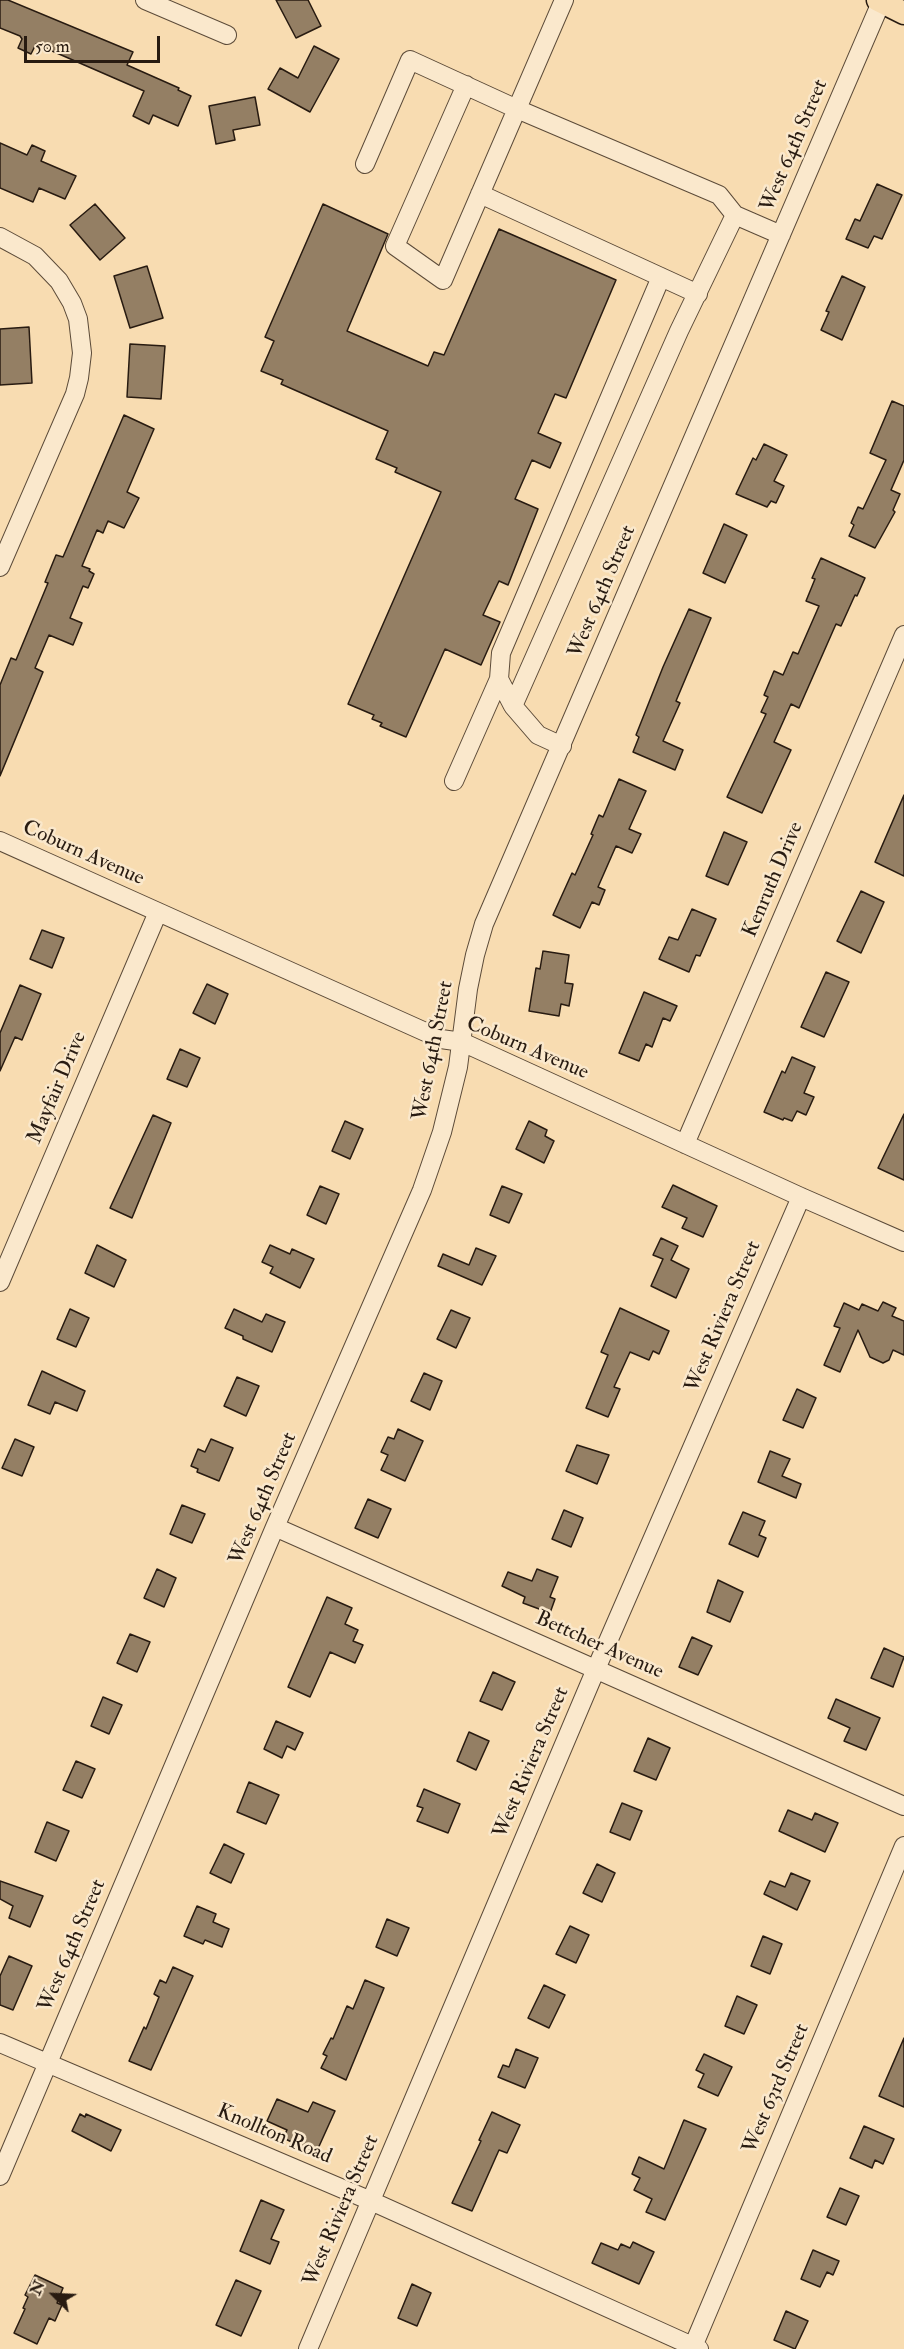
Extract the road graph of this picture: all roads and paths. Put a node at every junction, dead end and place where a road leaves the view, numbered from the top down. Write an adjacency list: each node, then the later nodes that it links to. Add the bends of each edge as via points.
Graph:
1 (145, 0): 5 (street)
2 (564, 0): 7 (street)
3 (880, 1): 4 (main road); 11 (street, West 64th Street)
4 (904, 13)
5 (226, 35)
6 (465, 85): 7 (street); 8 (street, via 410,60); 9 (street, via 395,246 443,280)
7 (516, 109): 9 (street); 10 (street, via 719,195)
8 (365, 164)
9 (480, 194): 13 (street)
10 (735, 215): 11 (street); 14 (street)
11 (781, 235): 20 (street, West 64th Street)
12 (0, 237): 15 (street, via 35,256 59,281 78,319 82,352 75,394)
13 (660, 277): 14 (street); 18 (street, via 501,653)
14 (698, 294): 19 (street)
15 (8, 529): 16 (street)
16 (0, 567)
17 (904, 635): 25 (street, Kenruth Drive)
18 (499, 679): 19 (street); 21 (street)
19 (513, 706): 20 (street, via 538,735)
20 (562, 746): 24 (street, West 64th Street, via 484,924 468,989)
21 (454, 781)
22 (0, 841): 23 (street, Coburn Avenue)
23 (158, 912): 24 (street, Coburn Avenue, via 441,1039); 28 (street, Mayfair Drive)
24 (462, 1042): 25 (street, Coburn Avenue); 29 (street, West 64th Street, via 442,1132 422,1190)
25 (685, 1144): 26 (street, Coburn Avenue)
26 (801, 1197): 27 (street, Coburn Avenue); 30 (street, West Riviera Street)
27 (904, 1242)
28 (0, 1282)
29 (276, 1527): 30 (street, Bettcher Avenue); 34 (street, West 64th Street)
30 (596, 1669): 31 (street, Bettcher Avenue); 36 (street, West Riviera Street)
31 (904, 1806)
32 (904, 1846): 37 (street, West 63rd Street)
33 (0, 2043): 34 (street, Knollton Road)
34 (48, 2063): 35 (street, West 64th Street); 36 (street, Knollton Road)
35 (0, 2176)
36 (371, 2201): 37 (street, Knollton Road); 38 (street, West Riviera Street)
37 (694, 2348)
38 (308, 2349)

